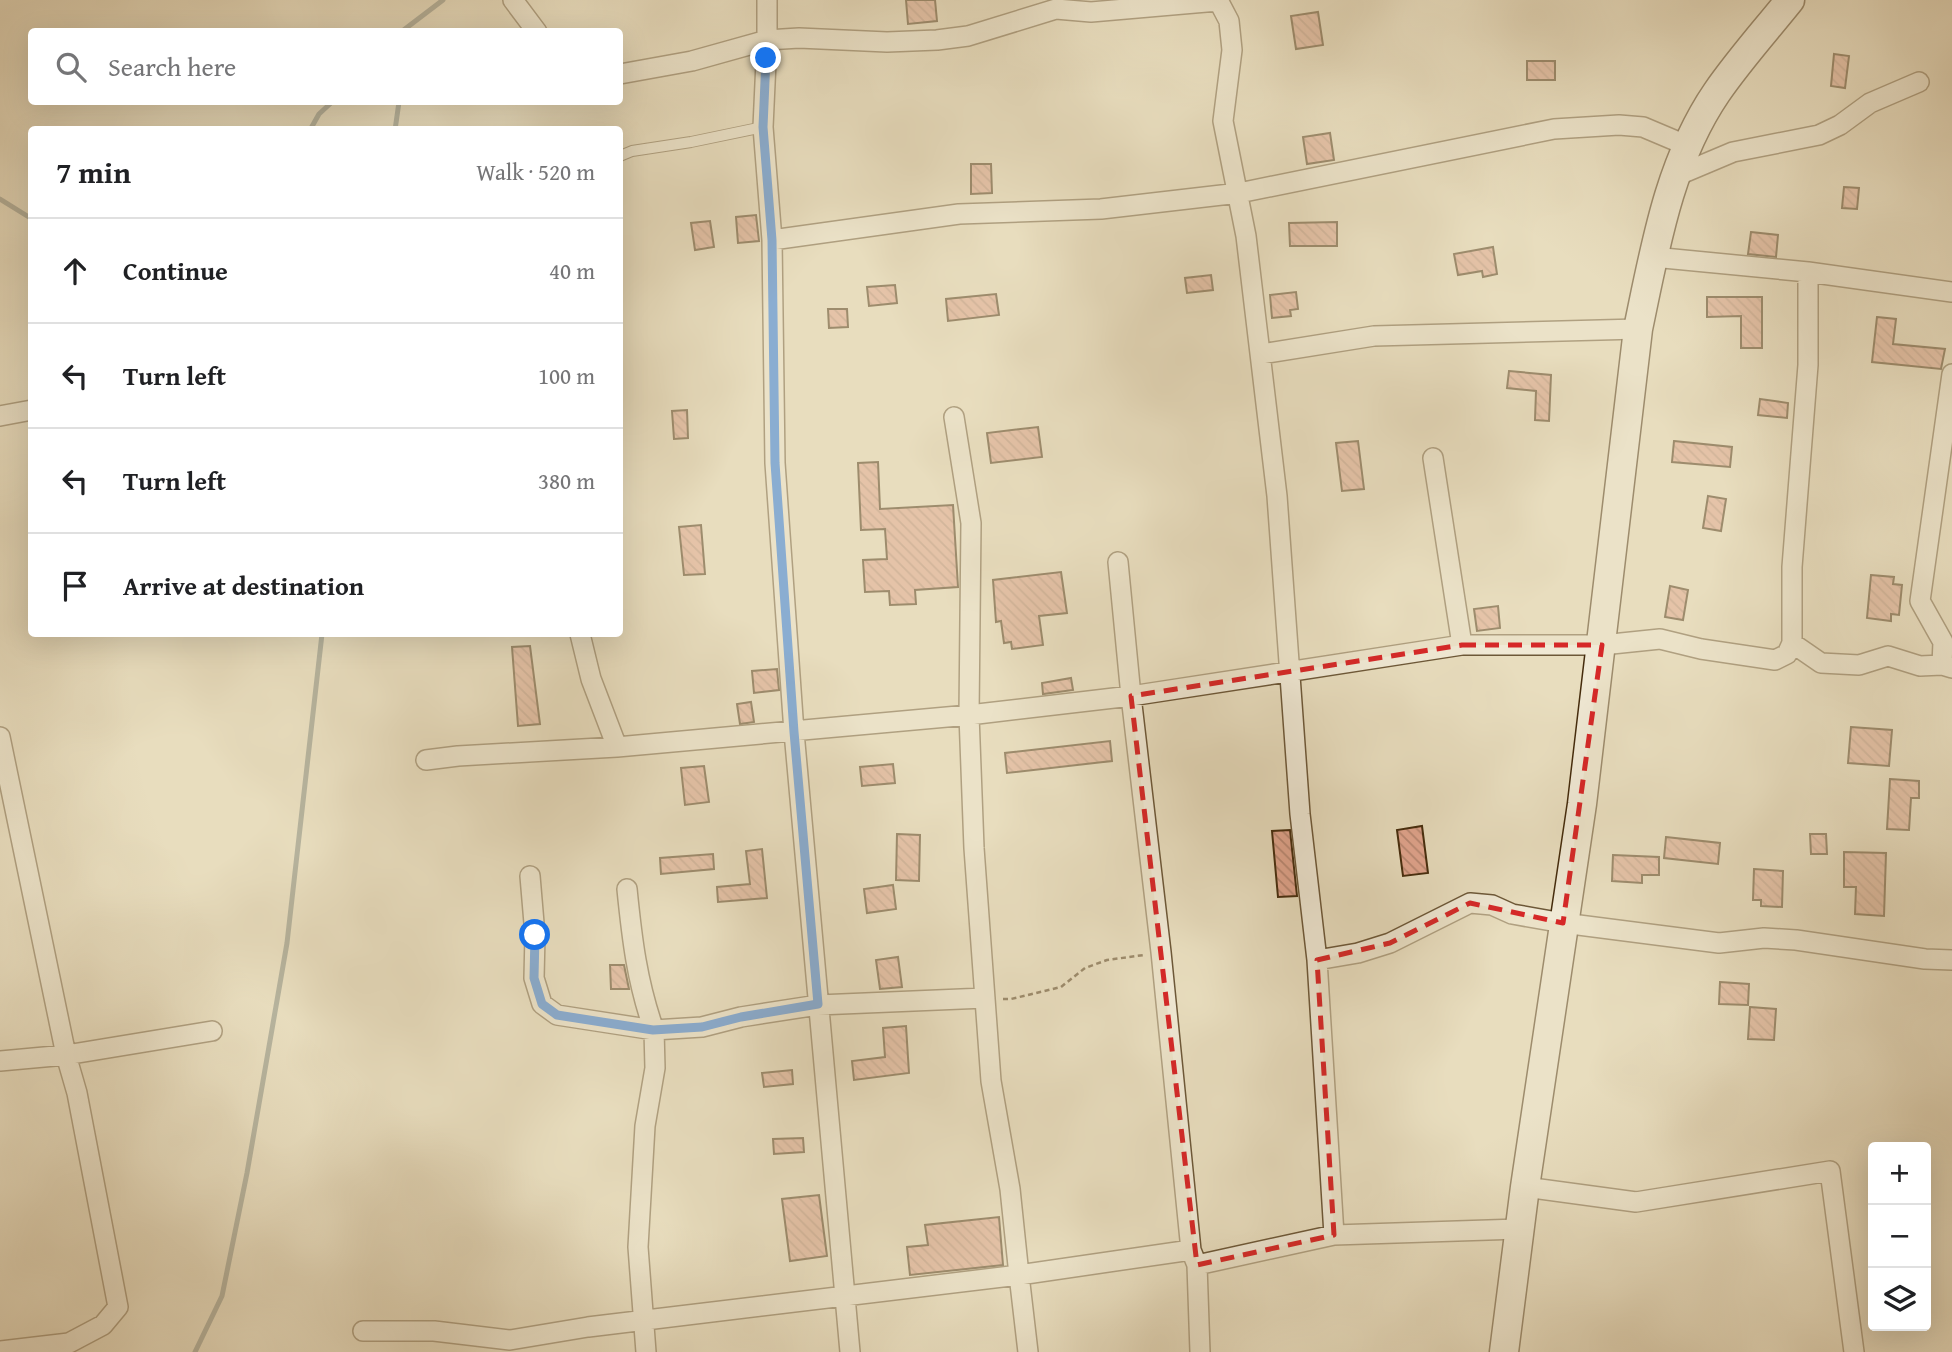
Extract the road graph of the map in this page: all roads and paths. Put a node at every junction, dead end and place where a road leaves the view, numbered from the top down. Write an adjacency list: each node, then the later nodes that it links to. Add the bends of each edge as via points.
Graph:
1 (513, 0): 6 (street)
2 (767, 0): 7 (street)
3 (1218, 0): 5 (street); 14 (street, via 1229,21 1232,50 1223,121)
4 (1790, 0): 11 (street, via 1717,93)
5 (1090, 6): 7 (street, via 1056,9 968,36 937,40)
6 (534, 28)
7 (766, 40): 8 (street, via 692,61); 10 (street)
8 (623, 73)
9 (1919, 82): 13 (street, via 1870,103 1819,135 1733,152)
10 (763, 127): 12 (lane); 15 (street)
11 (1688, 146): 13 (street); 14 (street, via 1643,127 1554,129)
12 (623, 155)
13 (1676, 176): 16 (street)
14 (1239, 193): 15 (street, via 1101,209 959,214); 20 (street)
15 (772, 240): 35 (street, via 775,463)
16 (1653, 257): 17 (street); 19 (street)
17 (1808, 272): 18 (street); 28 (street, via 1808,365 1792,567)
18 (1952, 292)
19 (1638, 329): 20 (street, via 1374,336); 30 (street)
20 (1261, 354): 32 (street)
21 (1952, 374): 31 (street, via 1920,601 1944,642)
22 (28, 411): 23 (street)
23 (0, 416)
24 (954, 417): 34 (street, via 971,523)
25 (1433, 458): 29 (street)
26 (1118, 562): 33 (street)
27 (581, 637): 37 (street)
28 (1791, 643): 30 (street, via 1787,654 1775,660 1660,639); 31 (street, via 1821,663 1859,665 1888,656 1920,666)
29 (1462, 645): 30 (street); 32 (street)
30 (1602, 645): 41 (street)
31 (1947, 667)
32 (1289, 671): 33 (street); 43 (street)
33 (1130, 696): 34 (street); 42 (street)
34 (969, 715): 35 (street); 45 (street)
35 (794, 732): 37 (street); 46 (street)
36 (0, 737): 49 (street)
37 (617, 747): 38 (street)
38 (426, 760)
39 (530, 876): 47 (street, via 534,978 542,1004 557,1015)
40 (627, 889): 47 (street, via 641,994)
41 (1563, 923): 43 (street, via 1470,903 1390,943); 44 (street, via 1719,943 1796,940); 51 (street)
42 (1161, 953): 45 (path, via 1107,960 1085,968 1062,987 1043,992 1011,999); 54 (street)
43 (1317, 960): 53 (street)
44 (1952, 960)
45 (985, 998): 46 (street); 55 (street, via 991,1081)
46 (818, 1004): 47 (street, via 702,1027); 56 (street)
47 (653, 1030): 57 (street, via 655,1068 645,1126 638,1247)
48 (212, 1031): 49 (street)
49 (66, 1055): 50 (street); 59 (street, via 78,1093 118,1307 103,1325 69,1343)
50 (0, 1060)
51 (1525, 1187): 52 (street); 65 (street, via 1636,1202 1830,1171)
52 (1519, 1228): 53 (street); 64 (street)
53 (1334, 1235): 54 (street)
54 (1194, 1258): 55 (street); 63 (street)
55 (1019, 1275): 56 (street); 62 (street)
56 (844, 1297): 57 (street); 61 (street)
57 (642, 1321): 58 (street, via 510,1340 434,1331); 60 (street)
58 (363, 1331)
59 (0, 1351)
60 (646, 1352)
61 (850, 1352)
62 (1028, 1352)
63 (1200, 1352)
64 (1504, 1352)
65 (1854, 1352)

